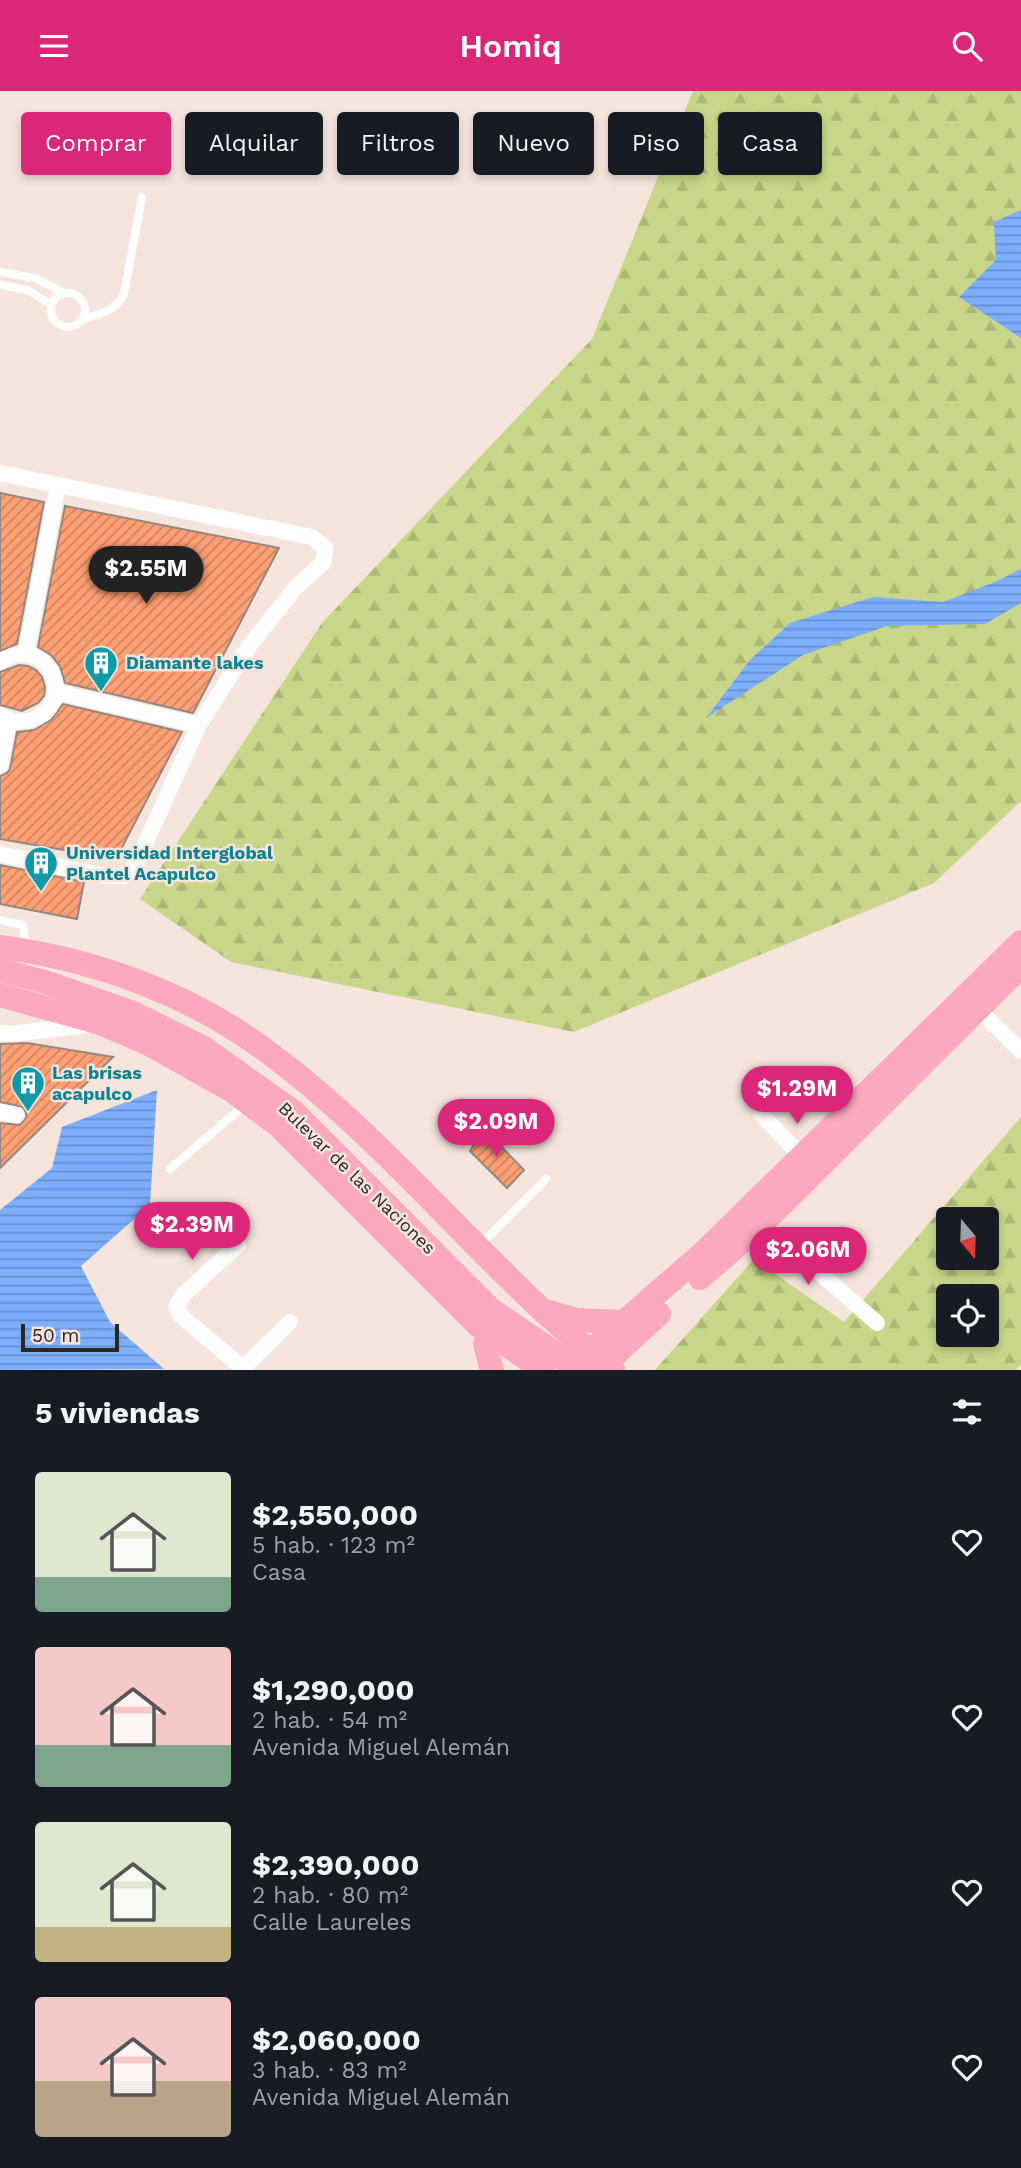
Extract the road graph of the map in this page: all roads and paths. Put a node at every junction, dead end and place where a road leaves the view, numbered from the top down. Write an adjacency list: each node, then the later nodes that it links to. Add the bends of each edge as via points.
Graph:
1 (142, 197): 6 (lane, via 124,294 110,311)
2 (0, 272): 4 (lane, via 34,278)
3 (0, 285): 5 (lane, via 28,290)
4 (64, 293): 5 (lane); 6 (lane, via 80,298 85,309)
5 (51, 305): 6 (lane, via 52,317 60,325 72,326)
6 (81, 320)
7 (0, 473): 8 (street)
8 (58, 485): 9 (street); 13 (street, via 312,537 327,548 323,562 297,586 250,645)
9 (26, 654): 10 (street); 11 (street, via 49,667)
10 (0, 662)
11 (56, 692): 12 (street, via 51,707 39,717 25,722); 13 (street)
12 (5, 718): 14 (street)
13 (198, 725): 15 (street, via 136,864 125,876)
14 (0, 766)
15 (0, 854)
16 (0, 920): 19 (lane, via 23,925)
17 (1021, 942): 31 (main road)
18 (0, 947): 19 (main road)
19 (27, 951): 36 (main road, via 114,972 201,1010 268,1051 334,1105)
20 (1021, 966): 24 (main road)
21 (0, 970): 22 (main road, Bulevar de las Naciones)
22 (45, 982): 42 (main road, Bulevar de las Naciones, via 131,1012 204,1048 295,1113 491,1309); 45 (main road, via 76,977 157,1005 223,1039 304,1104 475,1281 498,1319)
23 (0, 995): 25 (main road, Bulevar de las Naciones)
24 (977, 1009): 27 (street); 34 (main road)
25 (100, 1023): 26 (street); 28 (main road, Bulevar de las Naciones, via 149,1044)
26 (0, 1033)
27 (1021, 1051)
28 (206, 1078): 30 (main road); 47 (main road, Bulevar de las Naciones, via 231,1090 279,1126 479,1326)
29 (764, 1101): 31 (street, via 761,1114)
30 (239, 1110): 32 (lane); 41 (main road)
31 (803, 1158): 40 (main road)
32 (170, 1169)
33 (546, 1179): 36 (lane)
34 (763, 1223): 39 (street); 40 (main road)
35 (238, 1245): 43 (street, via 176,1306 181,1316)
36 (478, 1247): 37 (main road)
37 (540, 1309): 40 (main road, via 576,1320); 42 (main road)
38 (290, 1322): 43 (street)
39 (877, 1323)
40 (632, 1326): 42 (main road); 49 (main road)
41 (485, 1344): 44 (main road); 46 (main road)
42 (597, 1365): 48 (main road)
43 (242, 1369)
44 (492, 1370)
45 (504, 1370)
46 (518, 1370)
47 (543, 1370)
48 (568, 1370)
49 (631, 1370)

